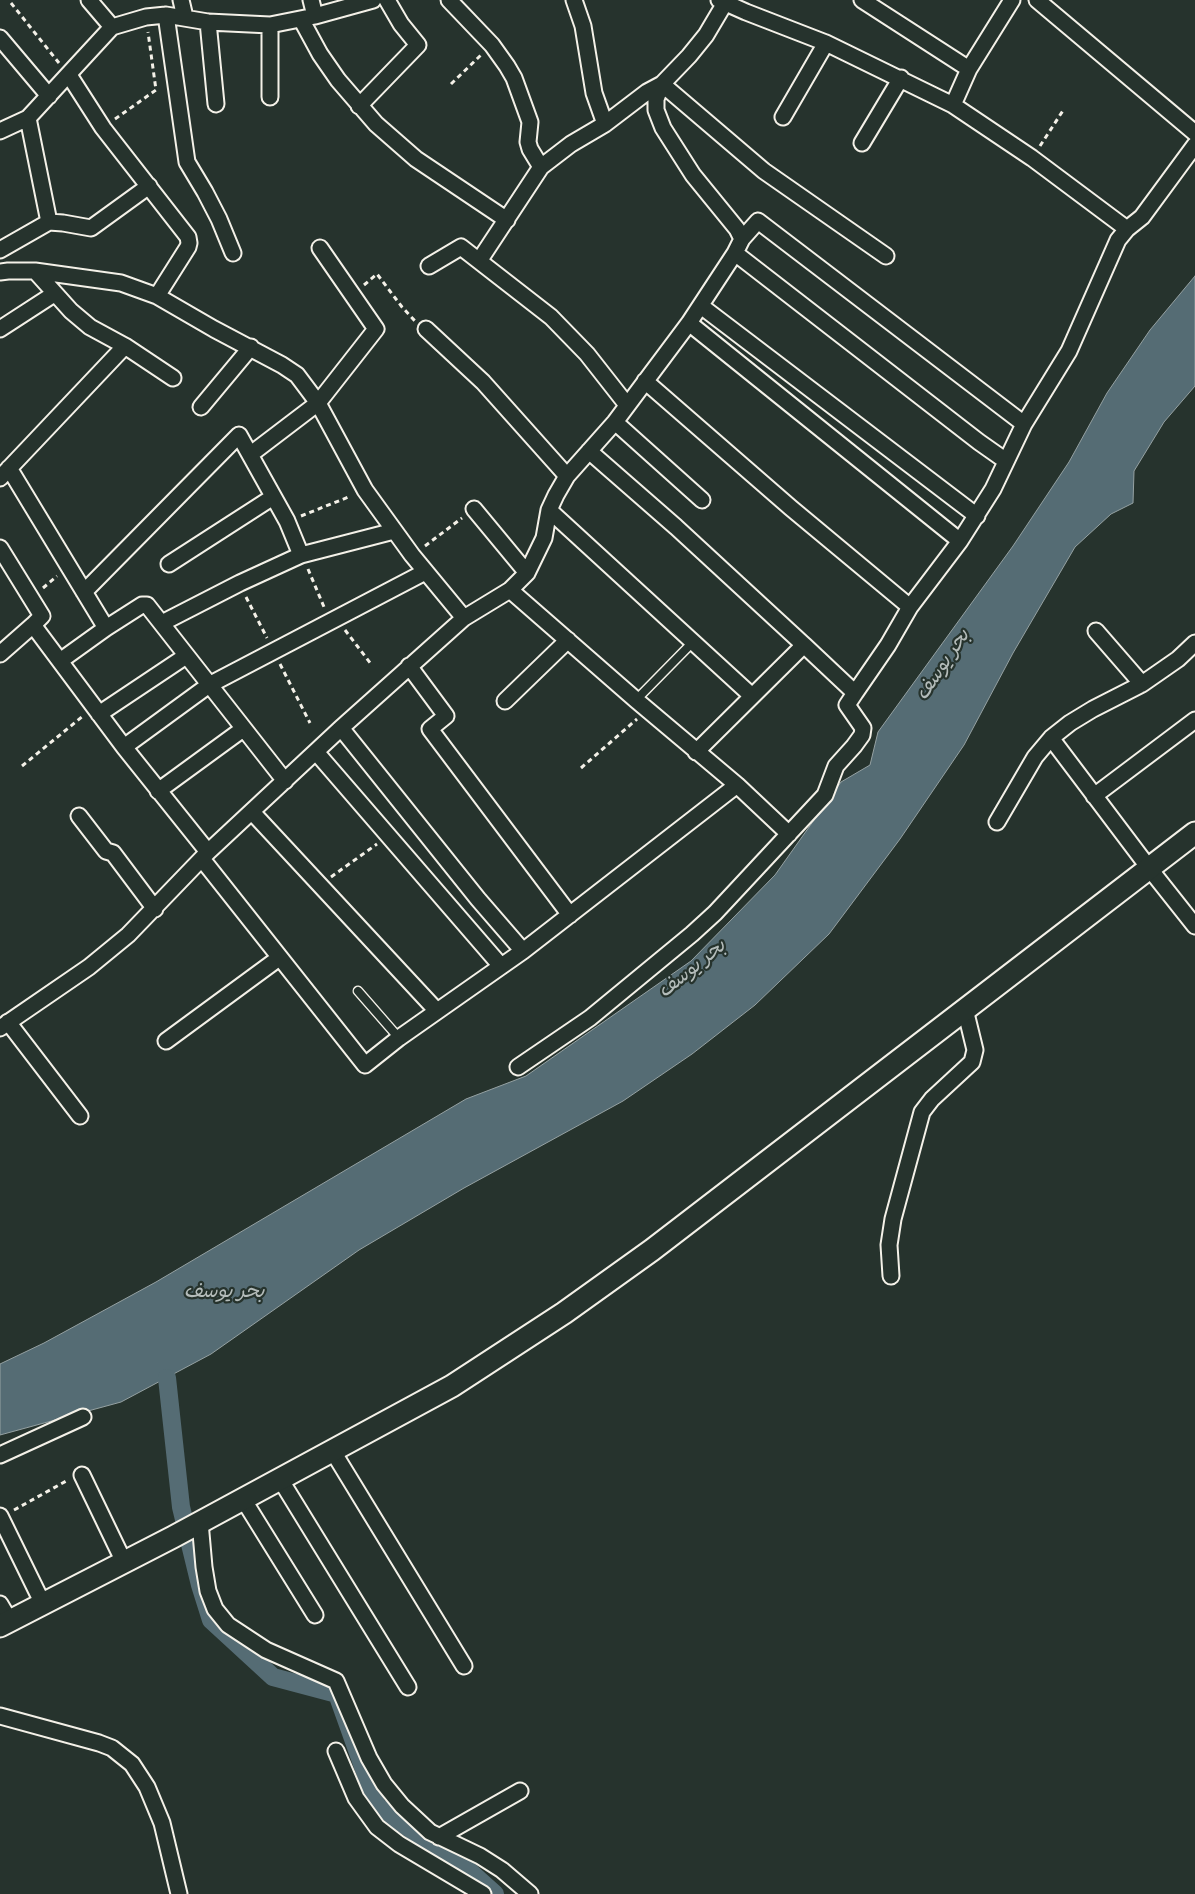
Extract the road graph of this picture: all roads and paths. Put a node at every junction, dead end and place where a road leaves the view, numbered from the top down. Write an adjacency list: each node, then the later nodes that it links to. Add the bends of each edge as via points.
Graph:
1 (89, 0): 19 (street)
2 (181, 0): 15 (street)
3 (311, 0): 16 (street)
4 (373, 0): 16 (street)
5 (387, 0): 32 (street, via 418,45)
6 (449, 0): 22 (street)
7 (574, 0): 36 (street, via 583,26 594,93)
8 (862, 0): 23 (street)
9 (1012, 0): 23 (street)
10 (1037, 0): 39 (street)
11 (722, 2): 21 (street); 27 (street, via 706,35)
12 (11, 3): 24 (path)
13 (166, 15): 14 (street); 15 (street); 51 (street, via 187,162)
14 (146, 17): 19 (street); 37 (path, via 156,90)
15 (184, 17): 17 (street)
16 (308, 17): 18 (street); 32 (street, via 320,54)
17 (208, 22): 18 (street); 30 (street)
18 (270, 25): 29 (street)
19 (112, 27): 24 (street)
20 (0, 38): 28 (street)
21 (826, 42): 25 (street); 34 (street)
22 (492, 45): 26 (path); 43 (street, via 514,78 530,122 530,149)
23 (969, 69): 31 (street)
24 (69, 75): 28 (street); 37 (street)
25 (901, 78): 31 (street); 40 (street)
26 (451, 84)
27 (662, 84): 36 (street); 48 (street, via 656,110 663,128 692,175); 53 (street, via 764,171)
28 (49, 96): 35 (street)
29 (270, 97)
30 (216, 104)
31 (953, 105): 42 (street)
32 (359, 106): 45 (street, via 416,159)
33 (1064, 109): 42 (path)
34 (783, 117)
35 (28, 118): 38 (street); 46 (street)
36 (606, 124): 43 (street)
37 (103, 128): 44 (street)
38 (0, 130)
39 (1195, 133)
40 (862, 143)
41 (1195, 145): 47 (street, via 1142,217)
42 (1032, 158): 47 (street)
43 (541, 167): 45 (street)
44 (149, 186): 46 (street, via 91,228); 60 (street, via 188,237 189,243)
45 (507, 220): 54 (street)
46 (49, 222): 49 (street)
47 (1127, 229): 73 (street, via 1114,248 1068,351)
48 (742, 239): 52 (street); 73 (street, via 758,221)
49 (2, 244): 56 (street)
50 (320, 248): 59 (street)
51 (233, 253)
52 (735, 253): 61 (street); 76 (street)
53 (886, 256)
54 (479, 261): 55 (street, via 461,247); 70 (street, via 551,317 587,354)
55 (429, 266)
56 (4, 272): 57 (street)
57 (35, 272): 58 (street); 60 (street, via 121,283)
58 (54, 294): 63 (street); 65 (street, via 90,326)
59 (353, 295): 64 (path, via 377,274 411,318); 69 (street, via 376,329)
60 (157, 296): 66 (street)
61 (701, 306): 62 (street); 84 (street)
62 (689, 323): 68 (street); 87 (street)
63 (0, 329)
64 (426, 329): 78 (street, via 484,382)
65 (124, 346): 67 (street); 77 (street)
66 (251, 347): 69 (street, via 296,375); 71 (street)
67 (174, 378)
68 (645, 381): 70 (street); 99 (street)
69 (318, 403): 75 (street); 79 (street)
70 (627, 405): 72 (street)
71 (201, 407)
72 (615, 422): 74 (street); 81 (street)
73 (1024, 424): 76 (street)
74 (589, 451): 78 (street); 109 (street)
75 (251, 454): 80 (street); 97 (street, via 239,435)
76 (1006, 460): 84 (street)
77 (4, 473): 92 (street)
78 (567, 476): 83 (street)
79 (365, 490): 85 (path); 86 (street)
80 (273, 496): 85 (street); 91 (street)
81 (702, 500)
82 (474, 509): 90 (path); 94 (street)
83 (549, 510): 94 (street, via 544,538); 107 (street)
84 (977, 516): 87 (street)
85 (287, 521): 89 (street)
86 (394, 531): 89 (street); 90 (street)
87 (960, 541): 99 (street)
88 (0, 548): 98 (street)
89 (301, 555): 95 (street); 101 (path)
90 (412, 555): 93 (street)
91 (169, 564)
92 (68, 567): 97 (street); 98 (path)
93 (425, 572): 100 (street); 101 (street)
94 (527, 572): 96 (street)
95 (240, 584): 102 (street); 110 (path)
96 (510, 590): 100 (street); 106 (street)
97 (84, 592): 104 (street)
98 (30, 598): 103 (street, via 42,616)
99 (910, 607): 118 (street)
100 (464, 618): 115 (street)
101 (334, 621): 110 (street); 114 (path)
102 (162, 623): 104 (street, via 144,604); 112 (street)
103 (32, 625): 111 (street); 113 (street)
104 (106, 628): 113 (street)
105 (1096, 631): 116 (street)
106 (568, 640): 120 (street); 121 (street)
107 (692, 643): 119 (street); 121 (lane)
108 (1195, 643): 116 (street)
109 (804, 644): 118 (street); 119 (street)
110 (273, 651): 117 (street); 124 (path)
111 (0, 654)
112 (186, 656): 117 (street); 122 (street)
113 (60, 661): 122 (street)
114 (370, 664)
115 (409, 666): 125 (street); 147 (street, via 446,716 430,729)
116 (1142, 684): 127 (street, via 1085,714)
117 (209, 685): 126 (street); 128 (street)
118 (855, 693): 141 (street, via 847,705 863,728 862,735 836,766 825,795)
119 (752, 696): 130 (street)
120 (505, 701)
121 (642, 705): 130 (street); 132 (path)
122 (96, 711): 128 (street); 131 (path)
123 (1195, 720): 136 (street)
124 (310, 723)
125 (341, 728): 129 (street); 149 (street)
126 (243, 729): 133 (street); 135 (street)
127 (1051, 738): 136 (street); 139 (street, via 1035,757)
128 (124, 747): 135 (street)
129 (316, 752): 133 (street); 142 (street)
130 (696, 752): 134 (street)
131 (22, 766)
132 (581, 768)
133 (285, 781): 137 (street)
134 (737, 785): 141 (street); 147 (street)
135 (158, 791): 143 (street)
136 (1094, 796): 144 (street)
137 (252, 812): 143 (street); 145 (street)
138 (79, 816): 146 (street, via 106,851 113,853)
139 (997, 822)
140 (1195, 833): 144 (street)
141 (789, 834): 158 (street, via 692,934 590,1018)
142 (389, 835): 145 (path); 151 (street)
143 (205, 856): 146 (street); 150 (street)
144 (1149, 868): 148 (street); 153 (street)
145 (321, 885): 154 (street)
146 (155, 909): 155 (street, via 89,967)
147 (570, 915): 149 (street)
148 (1195, 926)
149 (523, 951): 151 (street)
150 (279, 958): 156 (street, via 365,1065); 157 (street)
151 (501, 966): 154 (street)
152 (358, 991): 156 (lane)
153 (965, 1009): 160 (street, via 974,1050 972,1062 922,1112 894,1219 889,1245); 162 (street, via 652,1250 564,1313 452,1386)
154 (437, 1011): 156 (street)
155 (4, 1025): 159 (street)
156 (399, 1038)
157 (166, 1041)
158 (518, 1067)
159 (80, 1116)
160 (890, 1276)
161 (83, 1417): 163 (street)
162 (332, 1450): 165 (street); 173 (street)
163 (0, 1455)
164 (82, 1475): 167 (path); 169 (street)
165 (280, 1479): 166 (street); 174 (street)
166 (244, 1499): 168 (street); 171 (street)
167 (0, 1517): 170 (street)
168 (198, 1524): 169 (street); 178 (street, via 207,1583 215,1609 228,1625 266,1650 336,1681 369,1758 384,1784 402,1806)
169 (124, 1562): 170 (street)
170 (44, 1604): 172 (street)
171 (315, 1615)
172 (3, 1617)
173 (464, 1666)
174 (408, 1687)
175 (0, 1716): 179 (street, via 99,1743 112,1748 132,1764 147,1787 162,1823)
176 (336, 1751): 180 (street, via 356,1798 377,1827 399,1844)
177 (520, 1791): 178 (street)
178 (439, 1837): 181 (street, via 480,1856)
179 (179, 1894)
180 (483, 1894)
181 (530, 1894)

